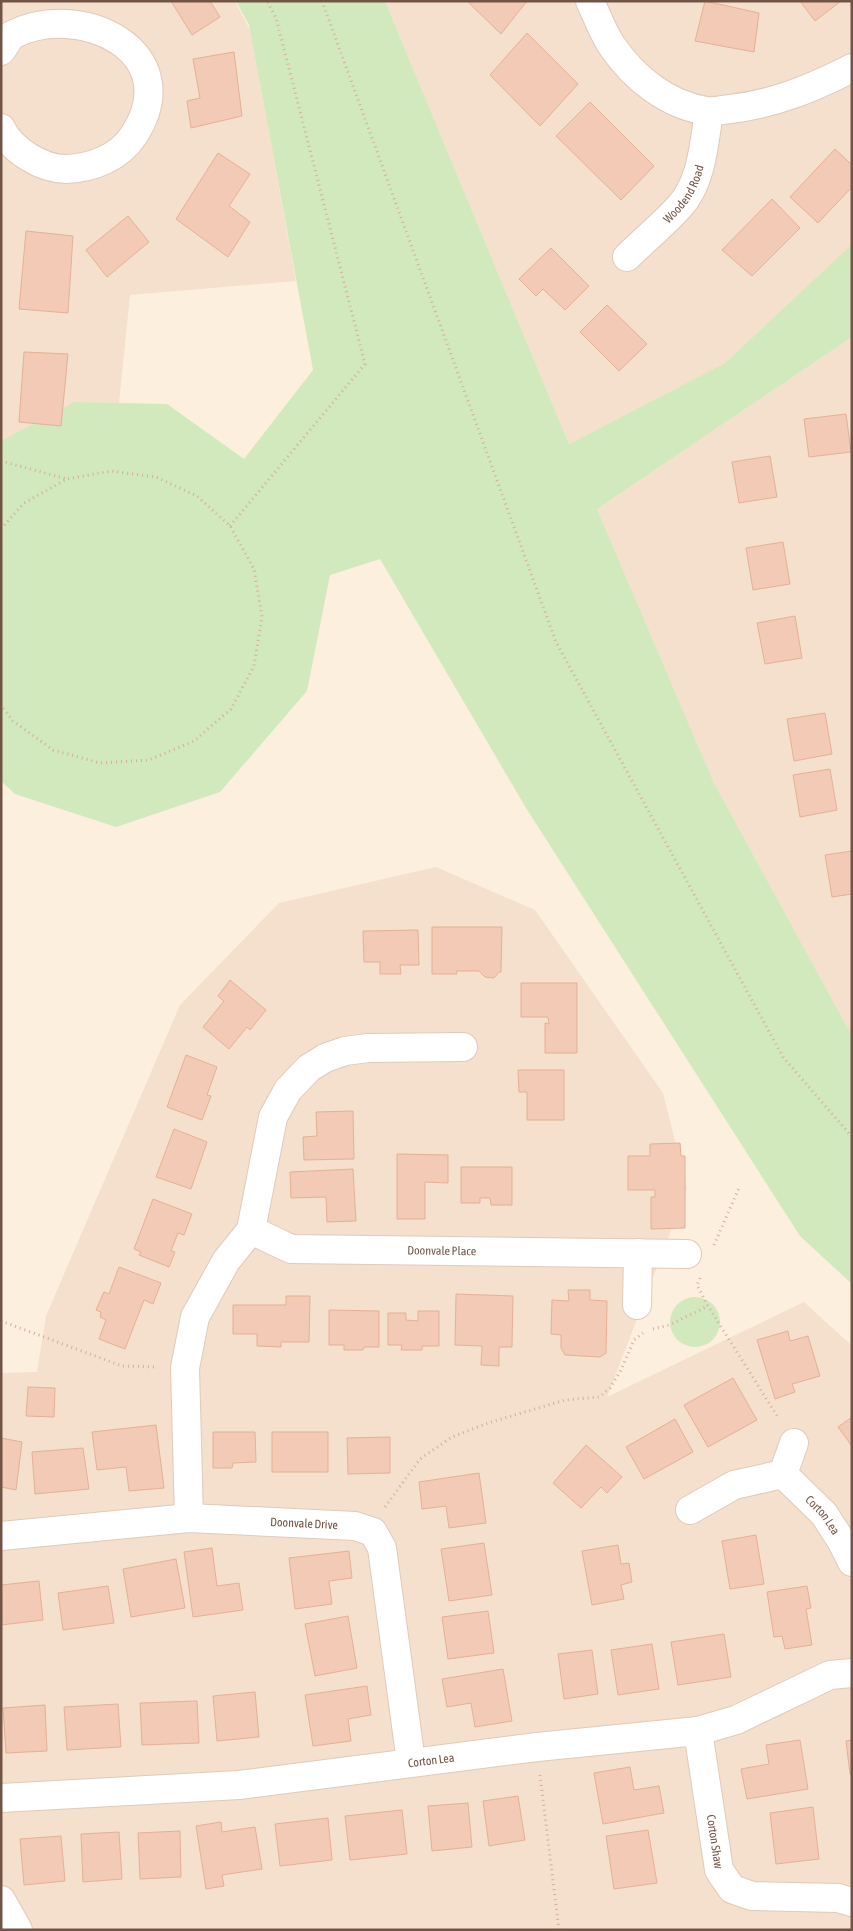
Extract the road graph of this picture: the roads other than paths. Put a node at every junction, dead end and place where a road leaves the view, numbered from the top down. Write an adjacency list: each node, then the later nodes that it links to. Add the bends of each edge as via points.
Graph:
1 (590, 1): 4 (street, via 611,45 632,72 655,91 684,106)
2 (1, 51): 5 (street, via 11,35 32,19 56,11 81,10 104,18 124,31 140,51 148,74 149,98 143,122 130,142 111,158 88,167 64,169 40,163 19,150)
3 (852, 68): 4 (street, via 787,97 752,107)
4 (709, 112): 6 (street, Woodend Road, via 701,160 693,184 681,205)
5 (2, 133)
6 (627, 257)
7 (463, 1047): 8 (street, via 344,1051 309,1068 288,1090 273,1116)
8 (250, 1230): 9 (street, Doonvale Place, via 291,1249); 15 (street, via 226,1261 195,1317 185,1368)
9 (638, 1253): 10 (street, Doonvale Place); 11 (street)
10 (700, 1259)
11 (637, 1305)
12 (794, 1442): 13 (street)
13 (783, 1474): 14 (street, via 734,1485); 17 (street, Corton Lea, via 824,1514)
14 (690, 1510)
15 (189, 1518): 16 (street, Doonvale Drive); 20 (street, Doonvale Drive, via 355,1526 373,1532 382,1548)
16 (1, 1536)
17 (852, 1562)
18 (852, 1673): 19 (street, Corton Lea, via 830,1676 736,1720)
19 (698, 1731): 20 (street, Corton Lea); 23 (street, Corton Shaw, via 719,1870 732,1889 752,1896 838,1898)
20 (411, 1762): 21 (street, Corton Lea, via 239,1785)
21 (1, 1798)
22 (1, 1900): 24 (street)
23 (852, 1902)
24 (18, 1930)

